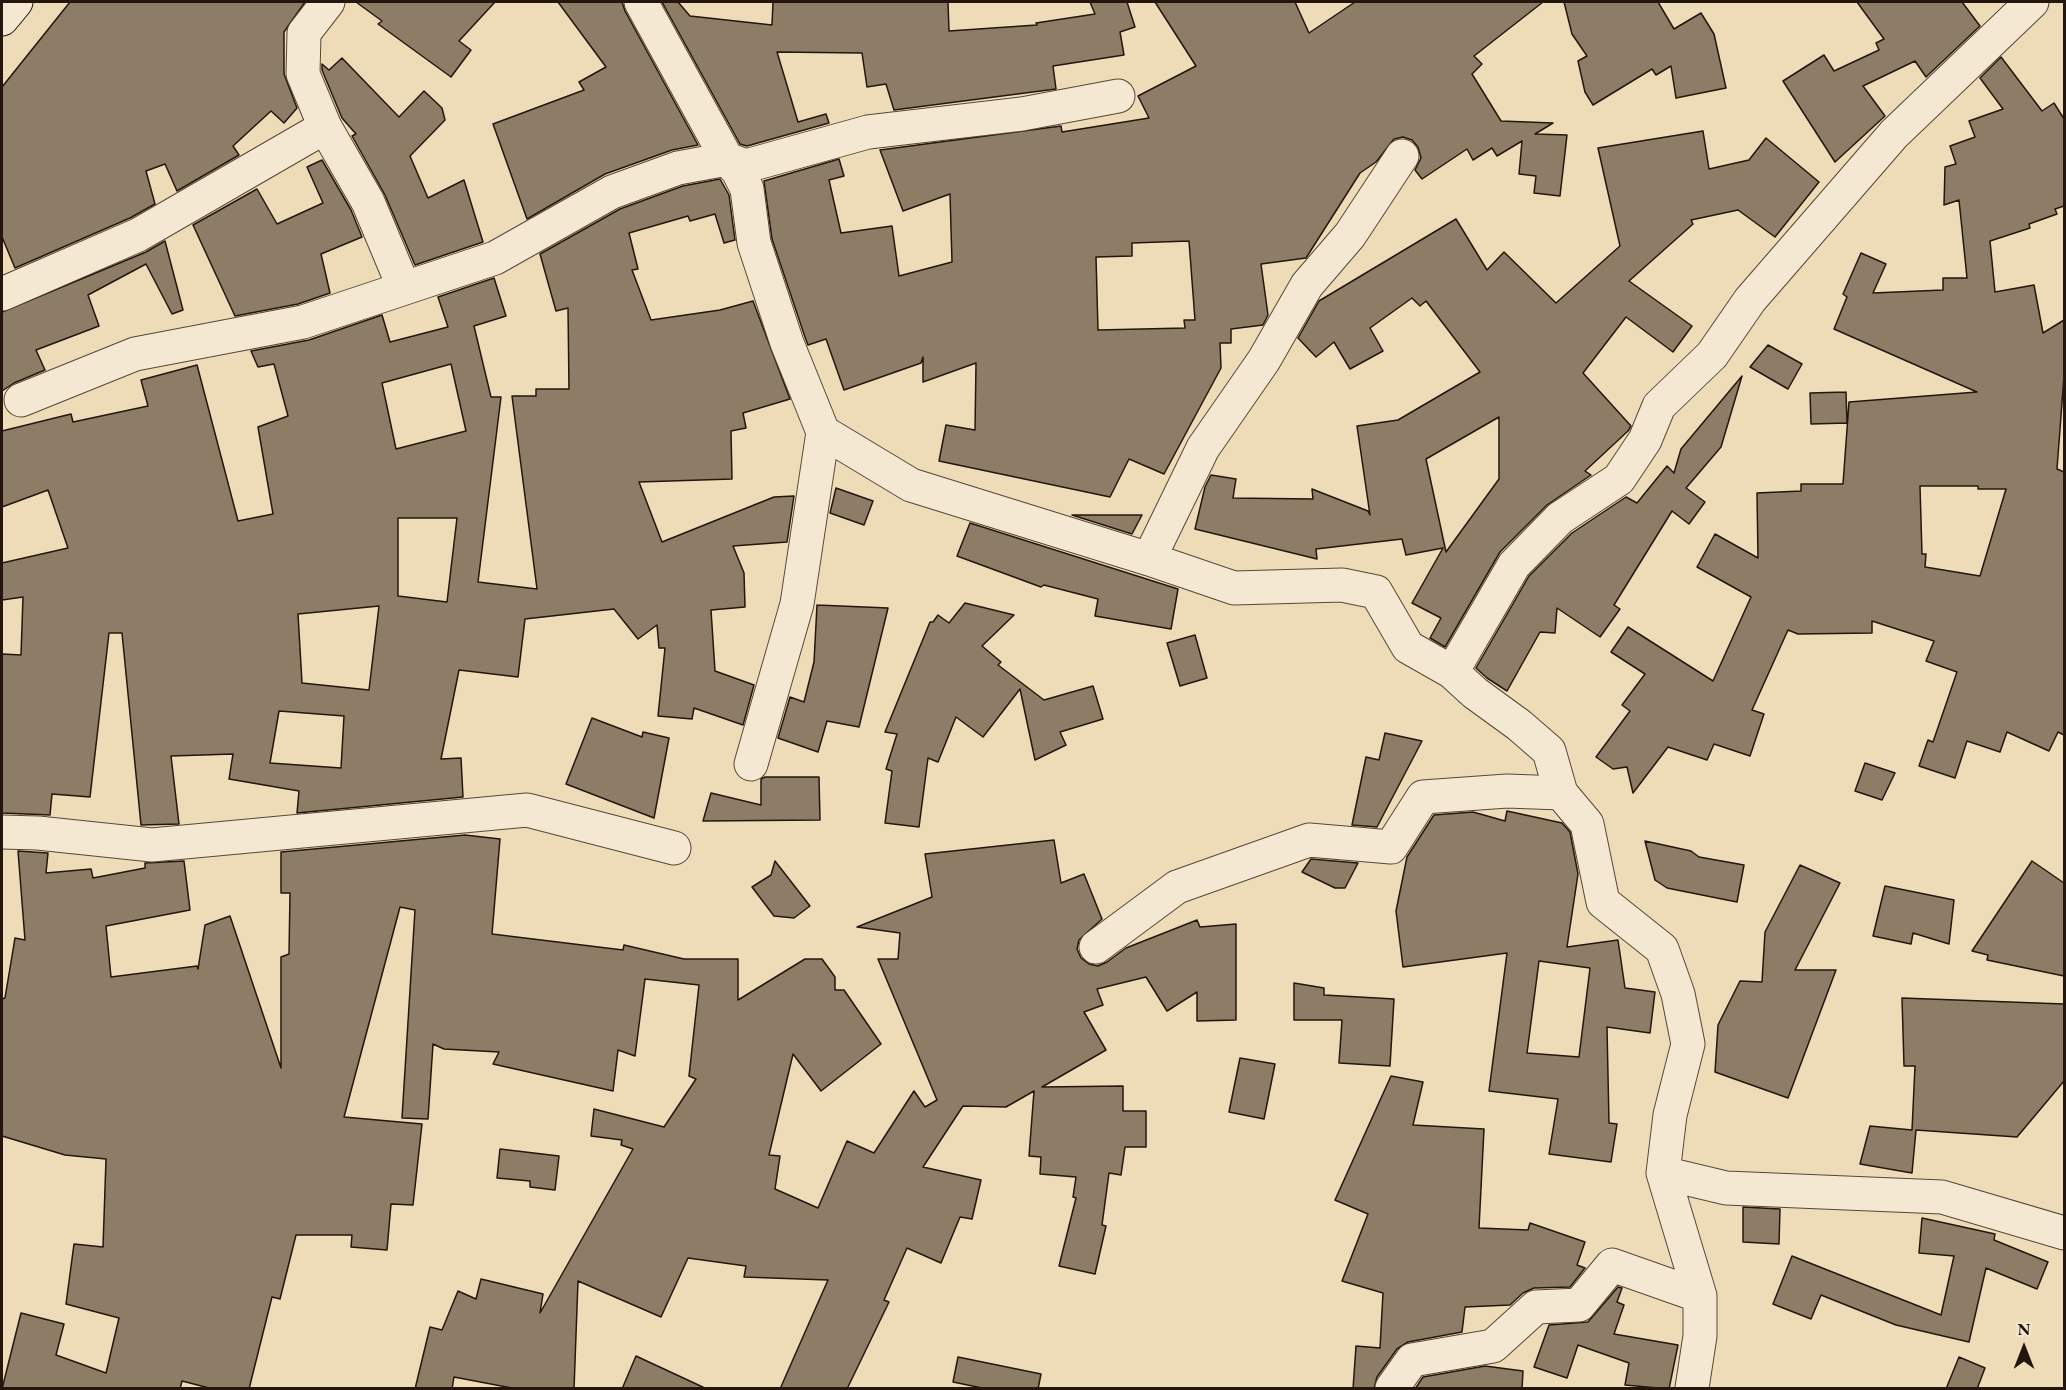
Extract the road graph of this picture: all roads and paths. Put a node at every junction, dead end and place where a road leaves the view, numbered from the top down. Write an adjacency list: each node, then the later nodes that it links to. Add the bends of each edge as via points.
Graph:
1 (16, 2): 5 (street)
2 (328, 2): 7 (street, via 304,33 303,74)
3 (641, 2): 9 (street)
4 (2032, 2): 15 (street, via 1894,134 1750,300 1712,355 1659,406 1645,440 1619,479 1560,518 1514,565)
5 (2, 19)
6 (1118, 96): 9 (street, via 1022,114 868,132 746,166)
7 (325, 127): 10 (street, via 368,202); 11 (street, via 138,235)
8 (1402, 156): 14 (street, via 1350,235 1307,285 1264,360 1203,448)
9 (727, 159): 10 (street, via 678,168 612,192 495,258); 13 (street, via 747,189 754,243 787,343)
10 (404, 288): 12 (street, via 303,322 135,354)
11 (2, 294)
12 (21, 400)
13 (823, 432): 14 (street, via 911,485); 16 (street, via 796,604)
14 (1149, 559): 15 (street, via 1234,588 1342,585 1376,592 1408,647)
15 (1452, 672): 17 (street, via 1549,751)
16 (751, 764)
17 (1561, 793): 20 (street, via 1507,791 1423,797 1391,847 1310,840 1177,887); 21 (street, via 1587,824 1603,902 1662,949 1678,994 1688,1044 1670,1115)
18 (2, 832): 19 (street, via 152,845 527,810)
19 (674, 848)
20 (1096, 947)
21 (1663, 1173): 22 (street, via 1726,1188 1942,1197); 23 (street)
22 (2064, 1233)
23 (1700, 1296): 24 (street, via 1612,1265 1579,1305 1536,1307 1493,1346 1412,1360); 25 (street, via 1700,1336)
24 (1392, 1389)
25 (1692, 1389)

